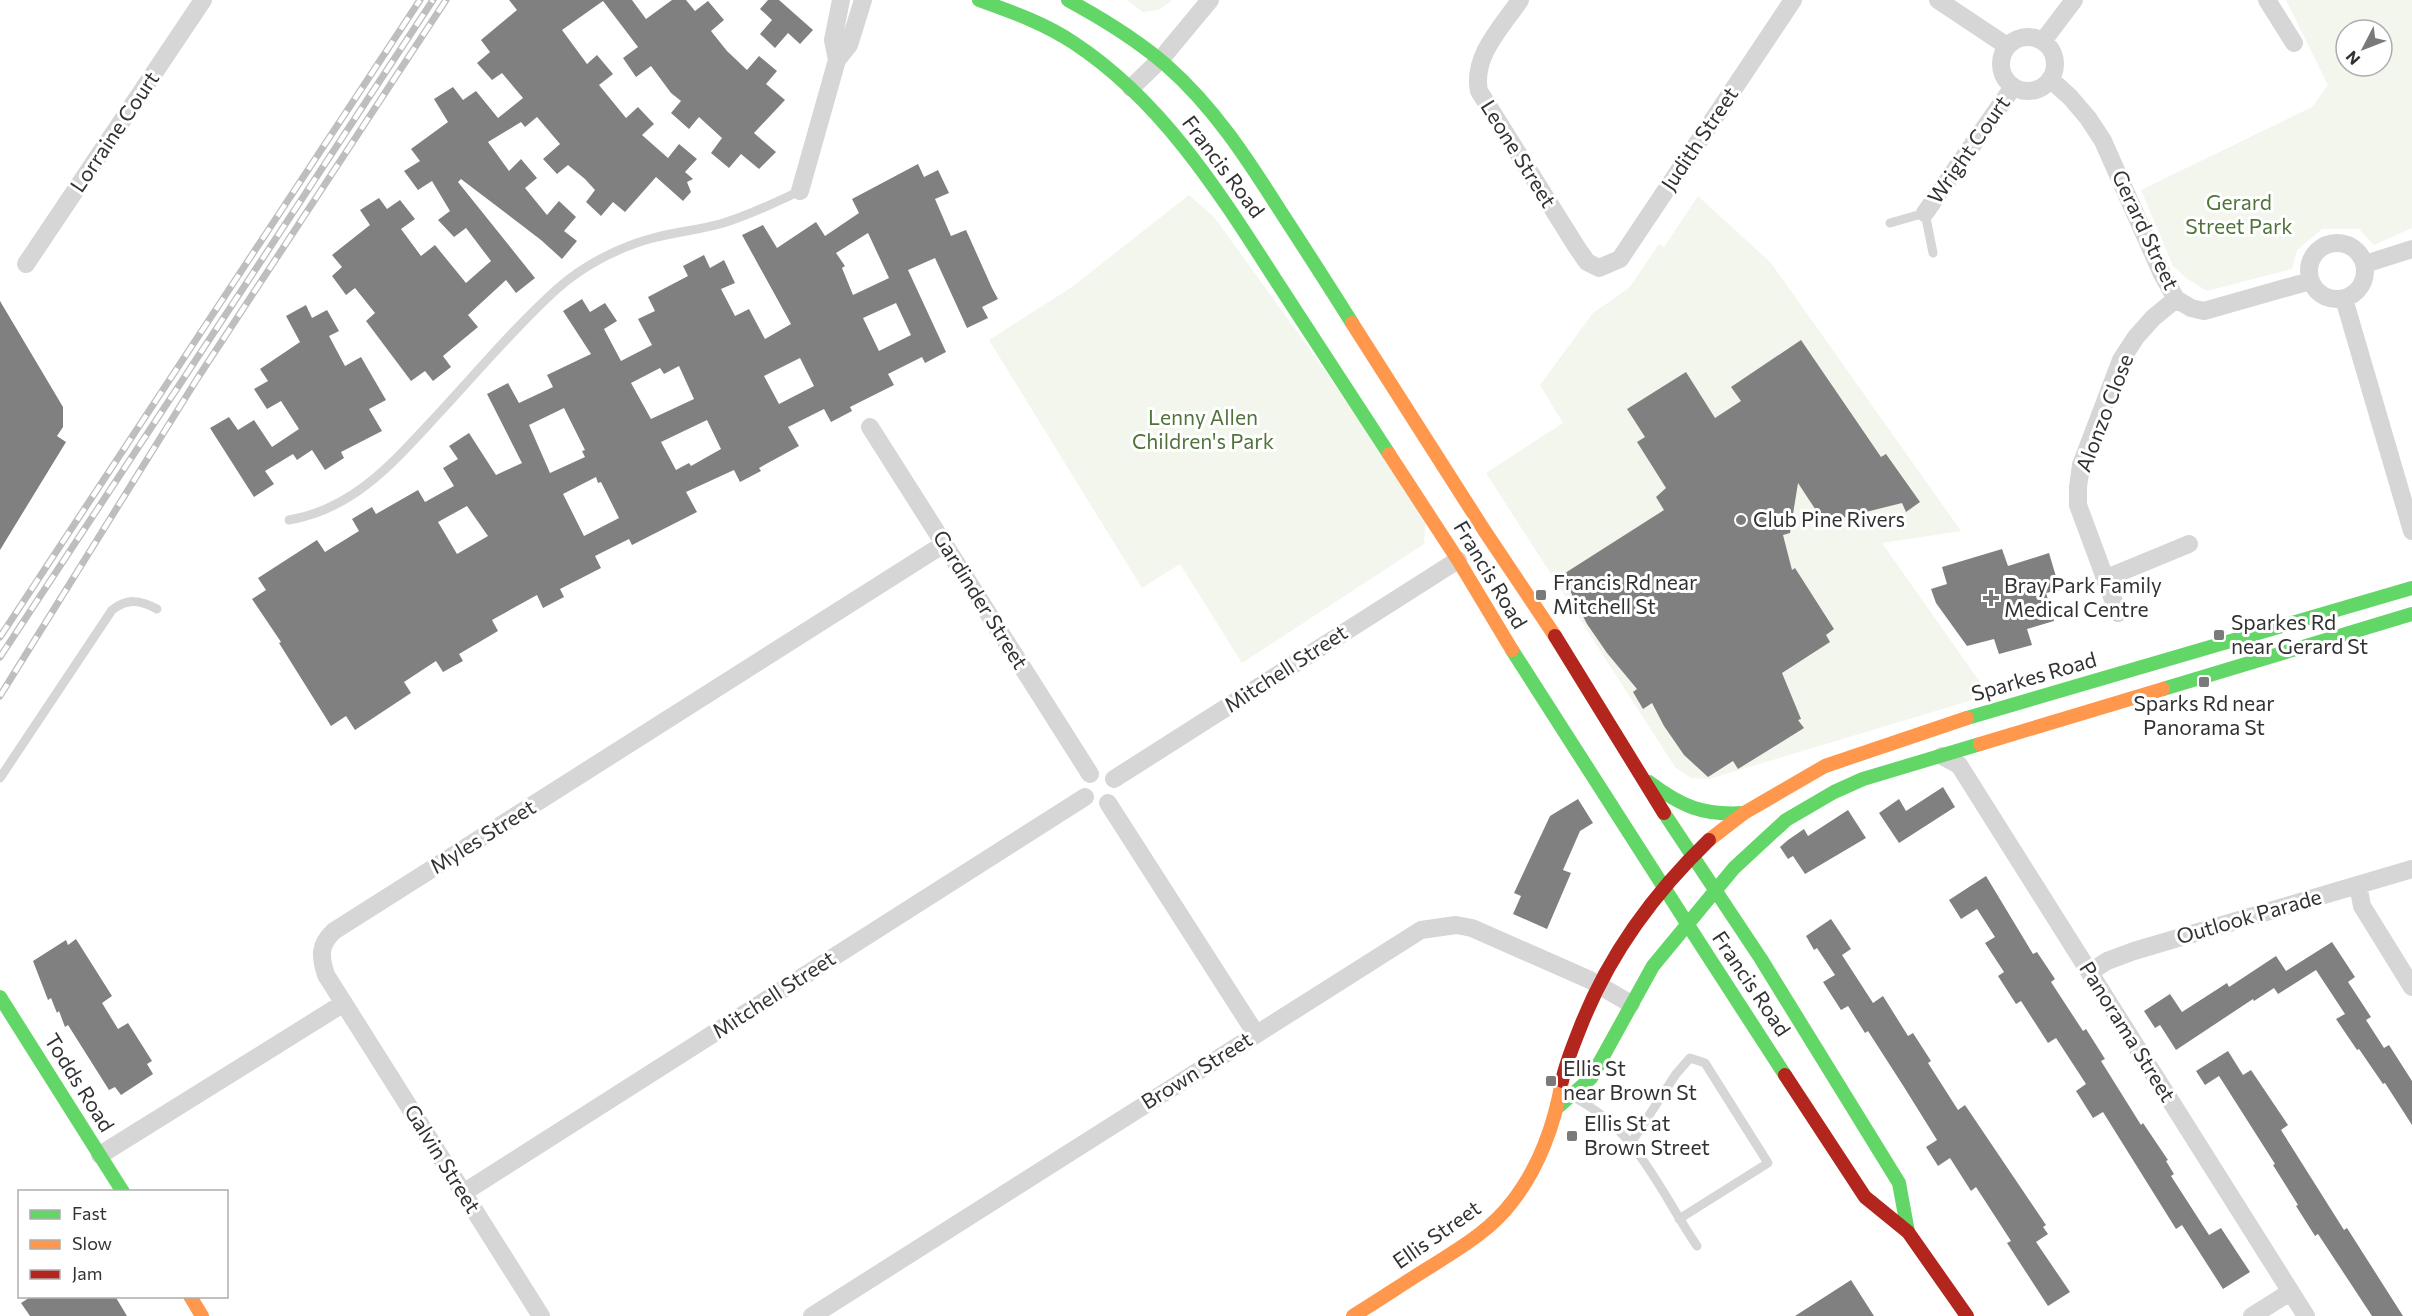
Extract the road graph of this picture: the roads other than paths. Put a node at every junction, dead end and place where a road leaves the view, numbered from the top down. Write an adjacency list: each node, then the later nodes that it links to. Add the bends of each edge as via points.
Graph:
1 (203, 0): 25 (street, Lorraine Court)
2 (841, 0): 16 (street, via 833,40)
3 (863, 0): 16 (street, via 849,45)
4 (979, 0): 19 (main road, Francis Road, via 1047,27 1080,47)
5 (1068, 0): 15 (main road, Francis Road)
6 (1210, 0): 15 (street)
7 (1520, 0): 27 (street, Leone Street, via 1478,66 1479,91 1576,246 1587,262)
8 (1793, 0): 27 (street, Judith Street, via 1620,259)
9 (1938, 0): 14 (street)
10 (2074, 0): 12 (street)
11 (2266, 0): 13 (street)
12 (2043, 41): 14 (street, via 2030,36 2017,38); 17 (street, via 2052,52 2055,66)
13 (2294, 43)
14 (2007, 46): 18 (street, via 2000,60 2003,75)
15 (1161, 59): 19 (street); 44 (main road, Francis Road, via 1206,104 1252,166 1556,637)
16 (837, 60): 20 (street)
17 (2050, 79): 18 (street, via 2033,90); 30 (street, Gerard Street, via 2088,118 2103,141)
18 (2013, 87): 21 (street, Wright Court)
19 (1131, 88): 36 (main road, Francis Road, via 1182,144 1229,207)
20 (800, 191): 32 (lane, via 729,221 630,245 594,262 542,303 374,480 330,507)
21 (1926, 213): 22 (lane); 24 (lane)
22 (1890, 223)
23 (2412, 249): 26 (street)
24 (1933, 253)
25 (26, 264)
26 (2365, 264): 28 (street, via 2351,246 2328,243 2311,258); 29 (street, via 2361,285)
27 (1599, 268)
28 (2310, 281): 29 (street, via 2324,296); 30 (street, Gerard Street, via 2204,311)
29 (2344, 298): 33 (street)
30 (2176, 299): 37 (street, Alonzo Close, via 2153,318 2121,360 2081,465 2078,505)
31 (870, 427): 34 (street, Gardinder Street)
32 (289, 520)
33 (2412, 531)
34 (944, 544): 43 (street, Gardinder Street); 60 (street, Myles Street, via 334,931 320,955 326,975)
35 (2189, 544): 37 (street)
36 (1458, 560): 46 (street, Mitchell Street); 53 (main road, Francis Road)
37 (2104, 579): 40 (street, Alonzo Close)
38 (2412, 588): 49 (main road, Sparkes Road, via 1930,729 1825,766)
39 (157, 609): 45 (lane, via 134,601 123,602 112,610)
40 (2118, 614)
41 (2412, 614): 42 (main road)
42 (1942, 756): 54 (main road, via 1863,779 1786,820 1734,868); 56 (street, Panorama Street, via 1959,765)
43 (1090, 774): 46 (street, via 1106,772); 47 (street, via 1083,782)
44 (1639, 774): 49 (main road, via 1672,799 1695,810 1719,815); 50 (main road, Francis Road)
45 (0, 778)
46 (1114, 779): 48 (street, via 1116,789)
47 (1085, 797): 48 (street, via 1093,804); 68 (street, Mitchell Street)
48 (1108, 803): 62 (street)
49 (1744, 813): 50 (main road, Sparkes Road)
50 (1691, 858): 53 (main road, Ellis Street); 54 (main road, Francis Road)
51 (2412, 869): 52 (street, Outlook Parade)
52 (2358, 885): 56 (street, Outlook Parade, via 2134,951); 58 (street, via 2362,906)
53 (1663, 890): 55 (main road, Francis Road); 57 (main road, Ellis Street, via 1642,913)
54 (1714, 893): 55 (main road, Ellis Street); 70 (main road, Francis Road, via 1761,959 1899,1183)
55 (1687, 924): 61 (main road, Ellis Street, via 1653,966); 70 (main road, Francis Road, via 1865,1197)
56 (2090, 972): 72 (street, Panorama Street)
57 (1599, 985): 61 (street, Brown Street); 62 (street, Brown Street, via 1490,935 1456,925 1441,926 1421,930 1402,941); 64 (main road, Ellis Street, via 1565,1066)
58 (2412, 987)
59 (0, 997): 66 (main road, Todds Road)
60 (344, 1003): 66 (street); 68 (street, Galvin Street)
61 (1631, 1004): 63 (main road, Ellis Street, via 1591,1078)
62 (1256, 1034): 76 (street, Brown Street)
63 (1571, 1096): 64 (main road, Ellis Street); 65 (lane, via 1603,1114)
64 (1558, 1107): 77 (main road, Ellis Street, via 1529,1178 1492,1224)
65 (1631, 1143): 69 (lane); 69 (lane, via 1690,1058 1705,1063 1768,1163)
66 (99, 1155): 67 (main road, Todds Road)
67 (122, 1190)
68 (463, 1193): 75 (street, Galvin Street)
69 (1679, 1220): 71 (lane)
70 (1908, 1232): 78 (main road, Francis Road)
71 (1697, 1246)
72 (2290, 1292): 79 (street); 80 (street, Panorama Street)
73 (191, 1298): 74 (main road)
74 (202, 1316)
75 (541, 1316)
76 (812, 1316)
77 (1353, 1316)
78 (1967, 1316)
79 (2252, 1316)
80 (2306, 1316)

